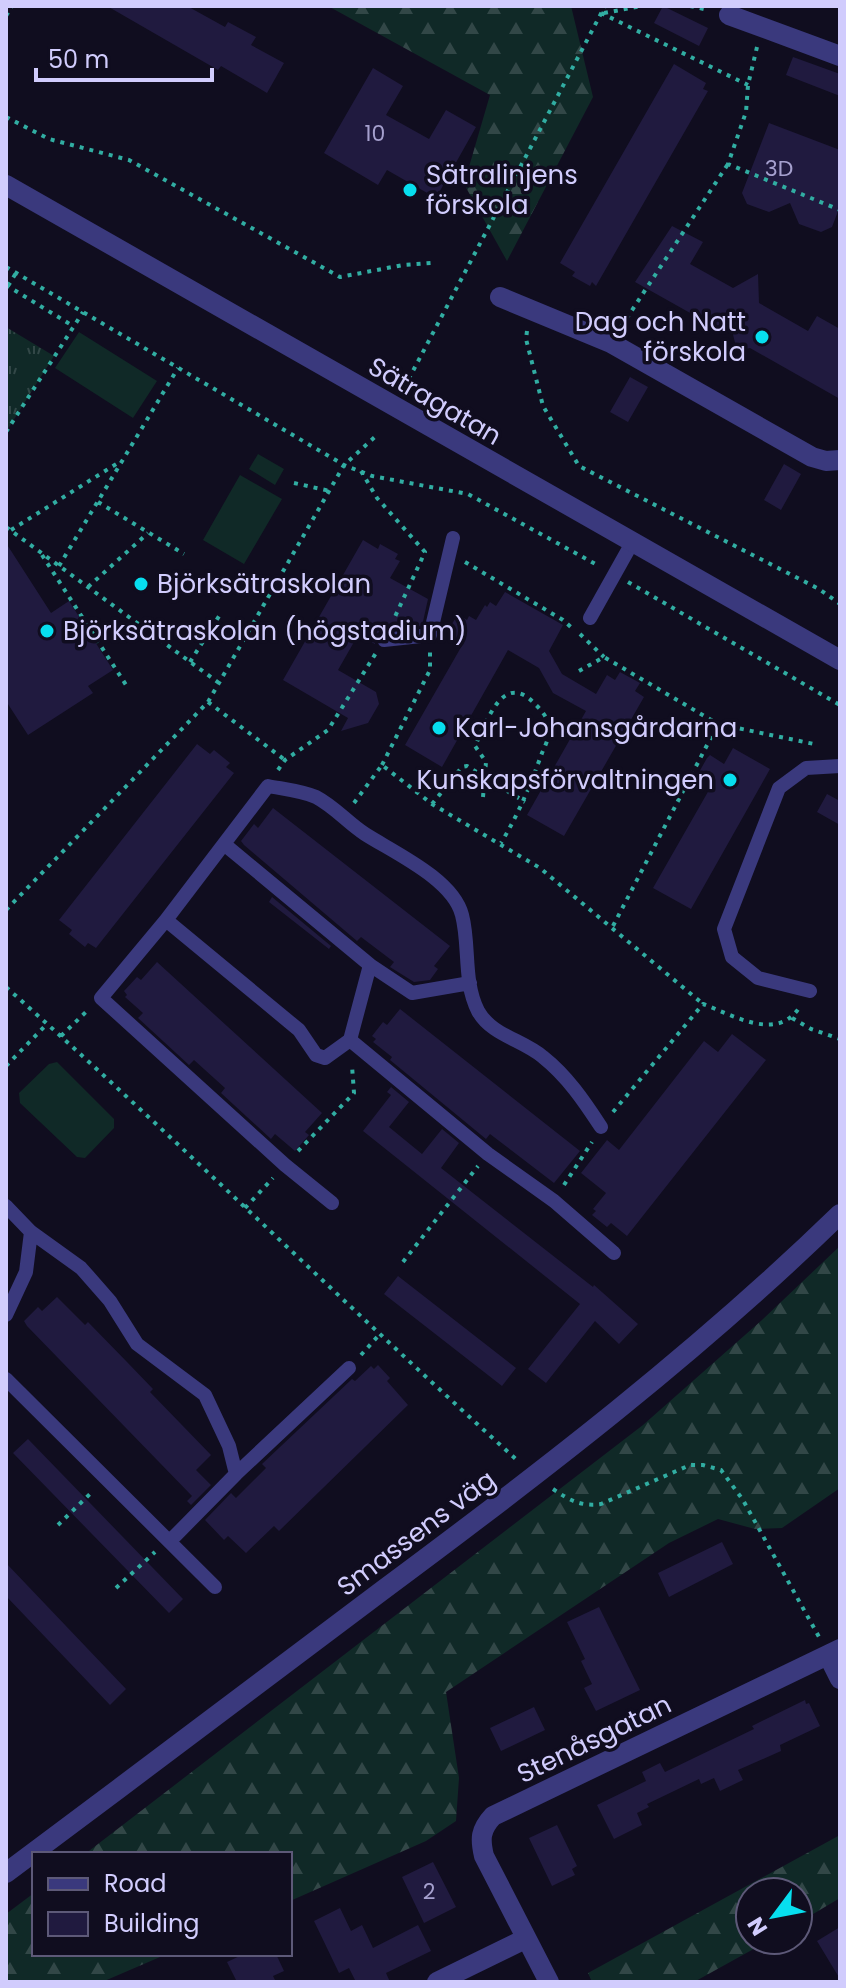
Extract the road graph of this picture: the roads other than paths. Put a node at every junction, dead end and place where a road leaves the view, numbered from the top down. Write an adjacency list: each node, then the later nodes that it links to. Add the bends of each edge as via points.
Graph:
1 (729, 15): 2 (street)
2 (840, 56)
3 (6, 185): 6 (street, Sätragatan)
4 (500, 297): 5 (street, via 611,343 812,457)
5 (840, 460)
6 (632, 543): 8 (lane); 10 (street, Sätragatan)
7 (451, 545): 9 (lane, via 430,635)
8 (590, 618)
9 (384, 640)
10 (840, 660)
11 (840, 766): 16 (lane, via 806,768 779,788 724,929 732,957 758,978)
12 (224, 844): 13 (lane); 14 (lane); 15 (lane, via 268,786 314,796 362,833 411,860 453,897 462,913)
13 (166, 920): 17 (lane, via 299,1030 316,1055 325,1058); 19 (lane, via 101,998)
14 (370, 965): 15 (lane, via 412,993); 17 (lane)
15 (470, 983): 18 (lane, via 478,1011 492,1027 540,1054 565,1076)
16 (810, 991)
17 (350, 1040): 23 (lane)
18 (601, 1127)
19 (332, 1203)
20 (6, 1206): 22 (lane)
21 (840, 1214): 32 (street, Smassens väg, via 695,1348 535,1476)
22 (31, 1232): 24 (lane, via 26,1272); 27 (lane, via 81,1268 137,1344 205,1395)
23 (614, 1253)
24 (6, 1315)
25 (349, 1368): 27 (lane)
26 (6, 1379): 28 (lane)
27 (236, 1474): 28 (lane)
28 (169, 1540): 29 (lane)
29 (215, 1587)
30 (834, 1652): 31 (street); 35 (street, Stenåsgatan, via 493,1816 480,1840 484,1856)
31 (840, 1679)
32 (34, 1852)
33 (32, 1853): 34 (street, Smassens väg)
34 (6, 1873)
35 (525, 1939): 36 (street); 37 (street, Stenåsgatan)
36 (437, 1982)
37 (549, 1982)

